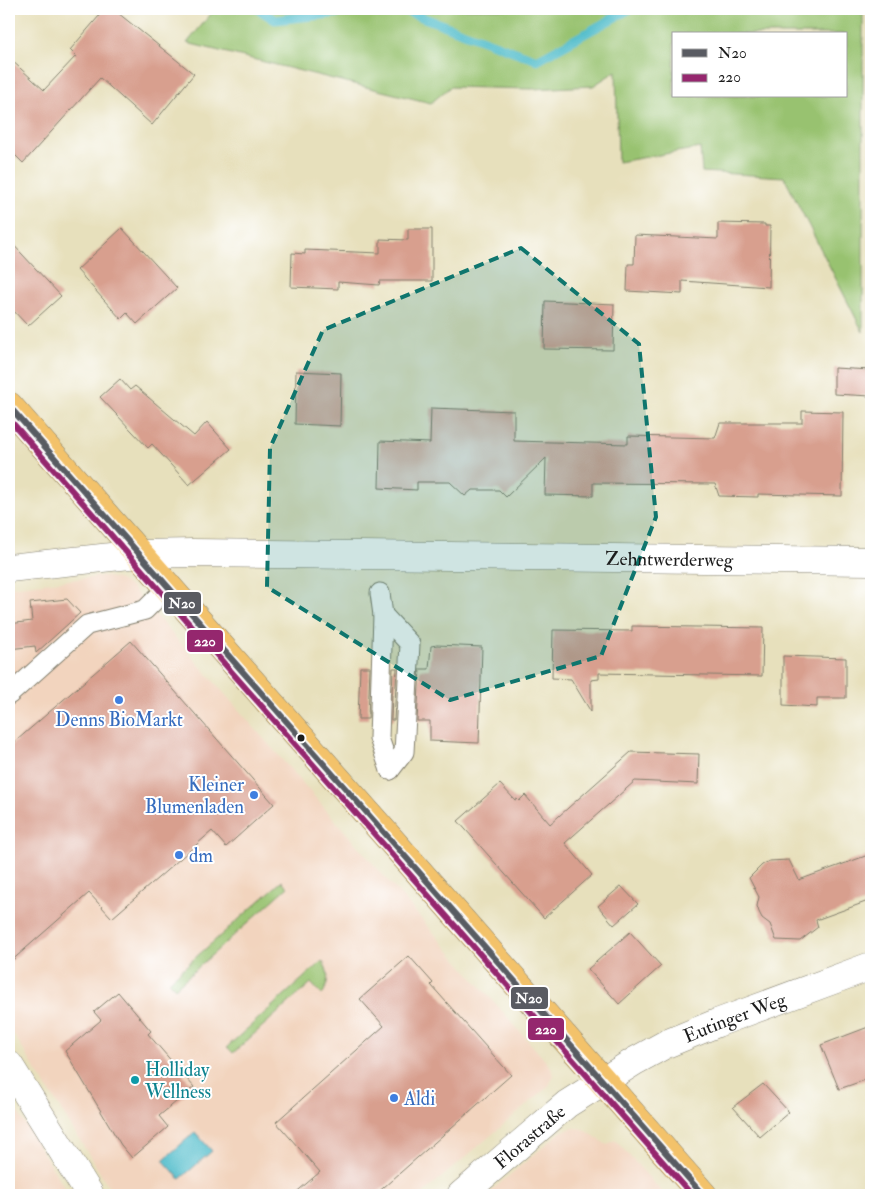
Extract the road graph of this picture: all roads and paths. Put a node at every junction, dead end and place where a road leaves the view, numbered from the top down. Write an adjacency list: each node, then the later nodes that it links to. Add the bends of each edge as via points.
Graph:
1 (9, 406): 2 (main road)
2 (139, 554): 3 (street, Zehntwerderweg); 4 (street, Zehntwerderweg); 5 (main road)
3 (871, 561)
4 (9, 568)
5 (168, 587): 8 (lane, via 145,610 86,626); 11 (main road)
6 (380, 593): 7 (lane)
7 (383, 615): 7 (lane, via 378,738 390,770 404,752 410,644)
8 (9, 695)
9 (871, 966): 11 (street, Eutinger Weg, via 666,1044)
10 (9, 1065): 12 (street)
11 (602, 1081): 13 (street, Florastraße, via 567,1104); 14 (main road)
12 (90, 1195)
13 (461, 1195)
14 (703, 1195)

